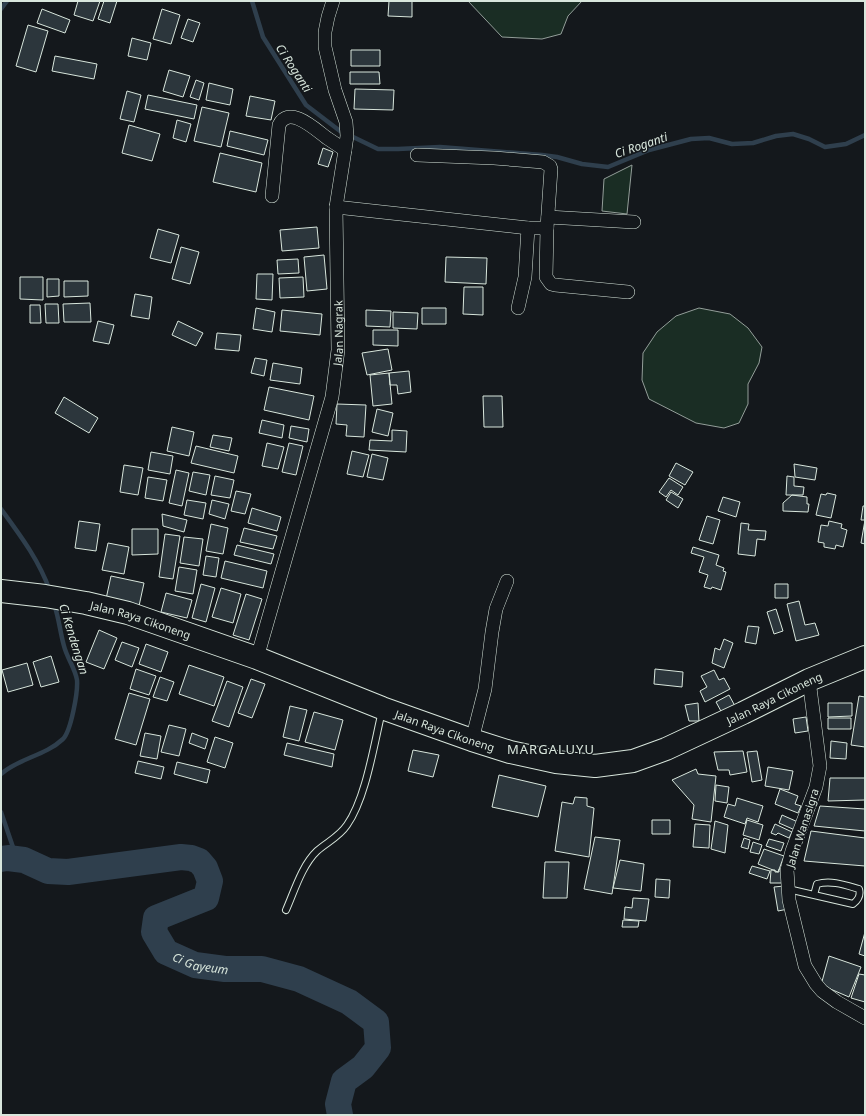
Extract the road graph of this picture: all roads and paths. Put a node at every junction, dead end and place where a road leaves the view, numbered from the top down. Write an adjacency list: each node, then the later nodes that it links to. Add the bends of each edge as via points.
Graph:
1 (333, 1): 2 (street, Jalan Nagrak, via 325,32 325,47 335,90 347,124)
2 (346, 150): 4 (street, via 298,118 284,118 279,124); 5 (street, Jalan Nagrak)
3 (416, 155): 6 (street, via 494,158 547,164 551,169)
4 (272, 196)
5 (336, 207): 8 (street); 16 (street, Jalan Nagrak, via 338,350 332,397)
6 (547, 222): 7 (street); 8 (street); 10 (street)
7 (634, 222)
8 (528, 228): 9 (street)
9 (525, 277): 10 (street); 12 (street)
10 (546, 277): 11 (street, via 554,285)
11 (628, 292)
12 (518, 308)
13 (507, 581): 19 (street, via 496,609 485,689)
14 (1, 591): 16 (highway, Jalan Raya Cikoneng, via 69,600 128,613)
15 (865, 657): 17 (highway, Jalan Raya Cikoneng)
16 (257, 658): 18 (highway, Jalan Raya Cikoneng)
17 (810, 680): 19 (highway, Jalan Raya Cikoneng, via 673,746 633,761 595,766 556,762); 20 (street, Jalan Wanasigra, via 819,776 792,851 787,870)
18 (382, 708): 19 (highway, Jalan Raya Cikoneng); 22 (lane, via 358,805 347,825 317,851 306,865)
19 (472, 740)
20 (788, 889): 21 (lane); 23 (street, Jalan Wanasigra, via 805,966 822,991)
21 (814, 895): 21 (lane, via 817,884 827,882 858,889 860,893 853,904)
22 (286, 910)
23 (865, 1018)

